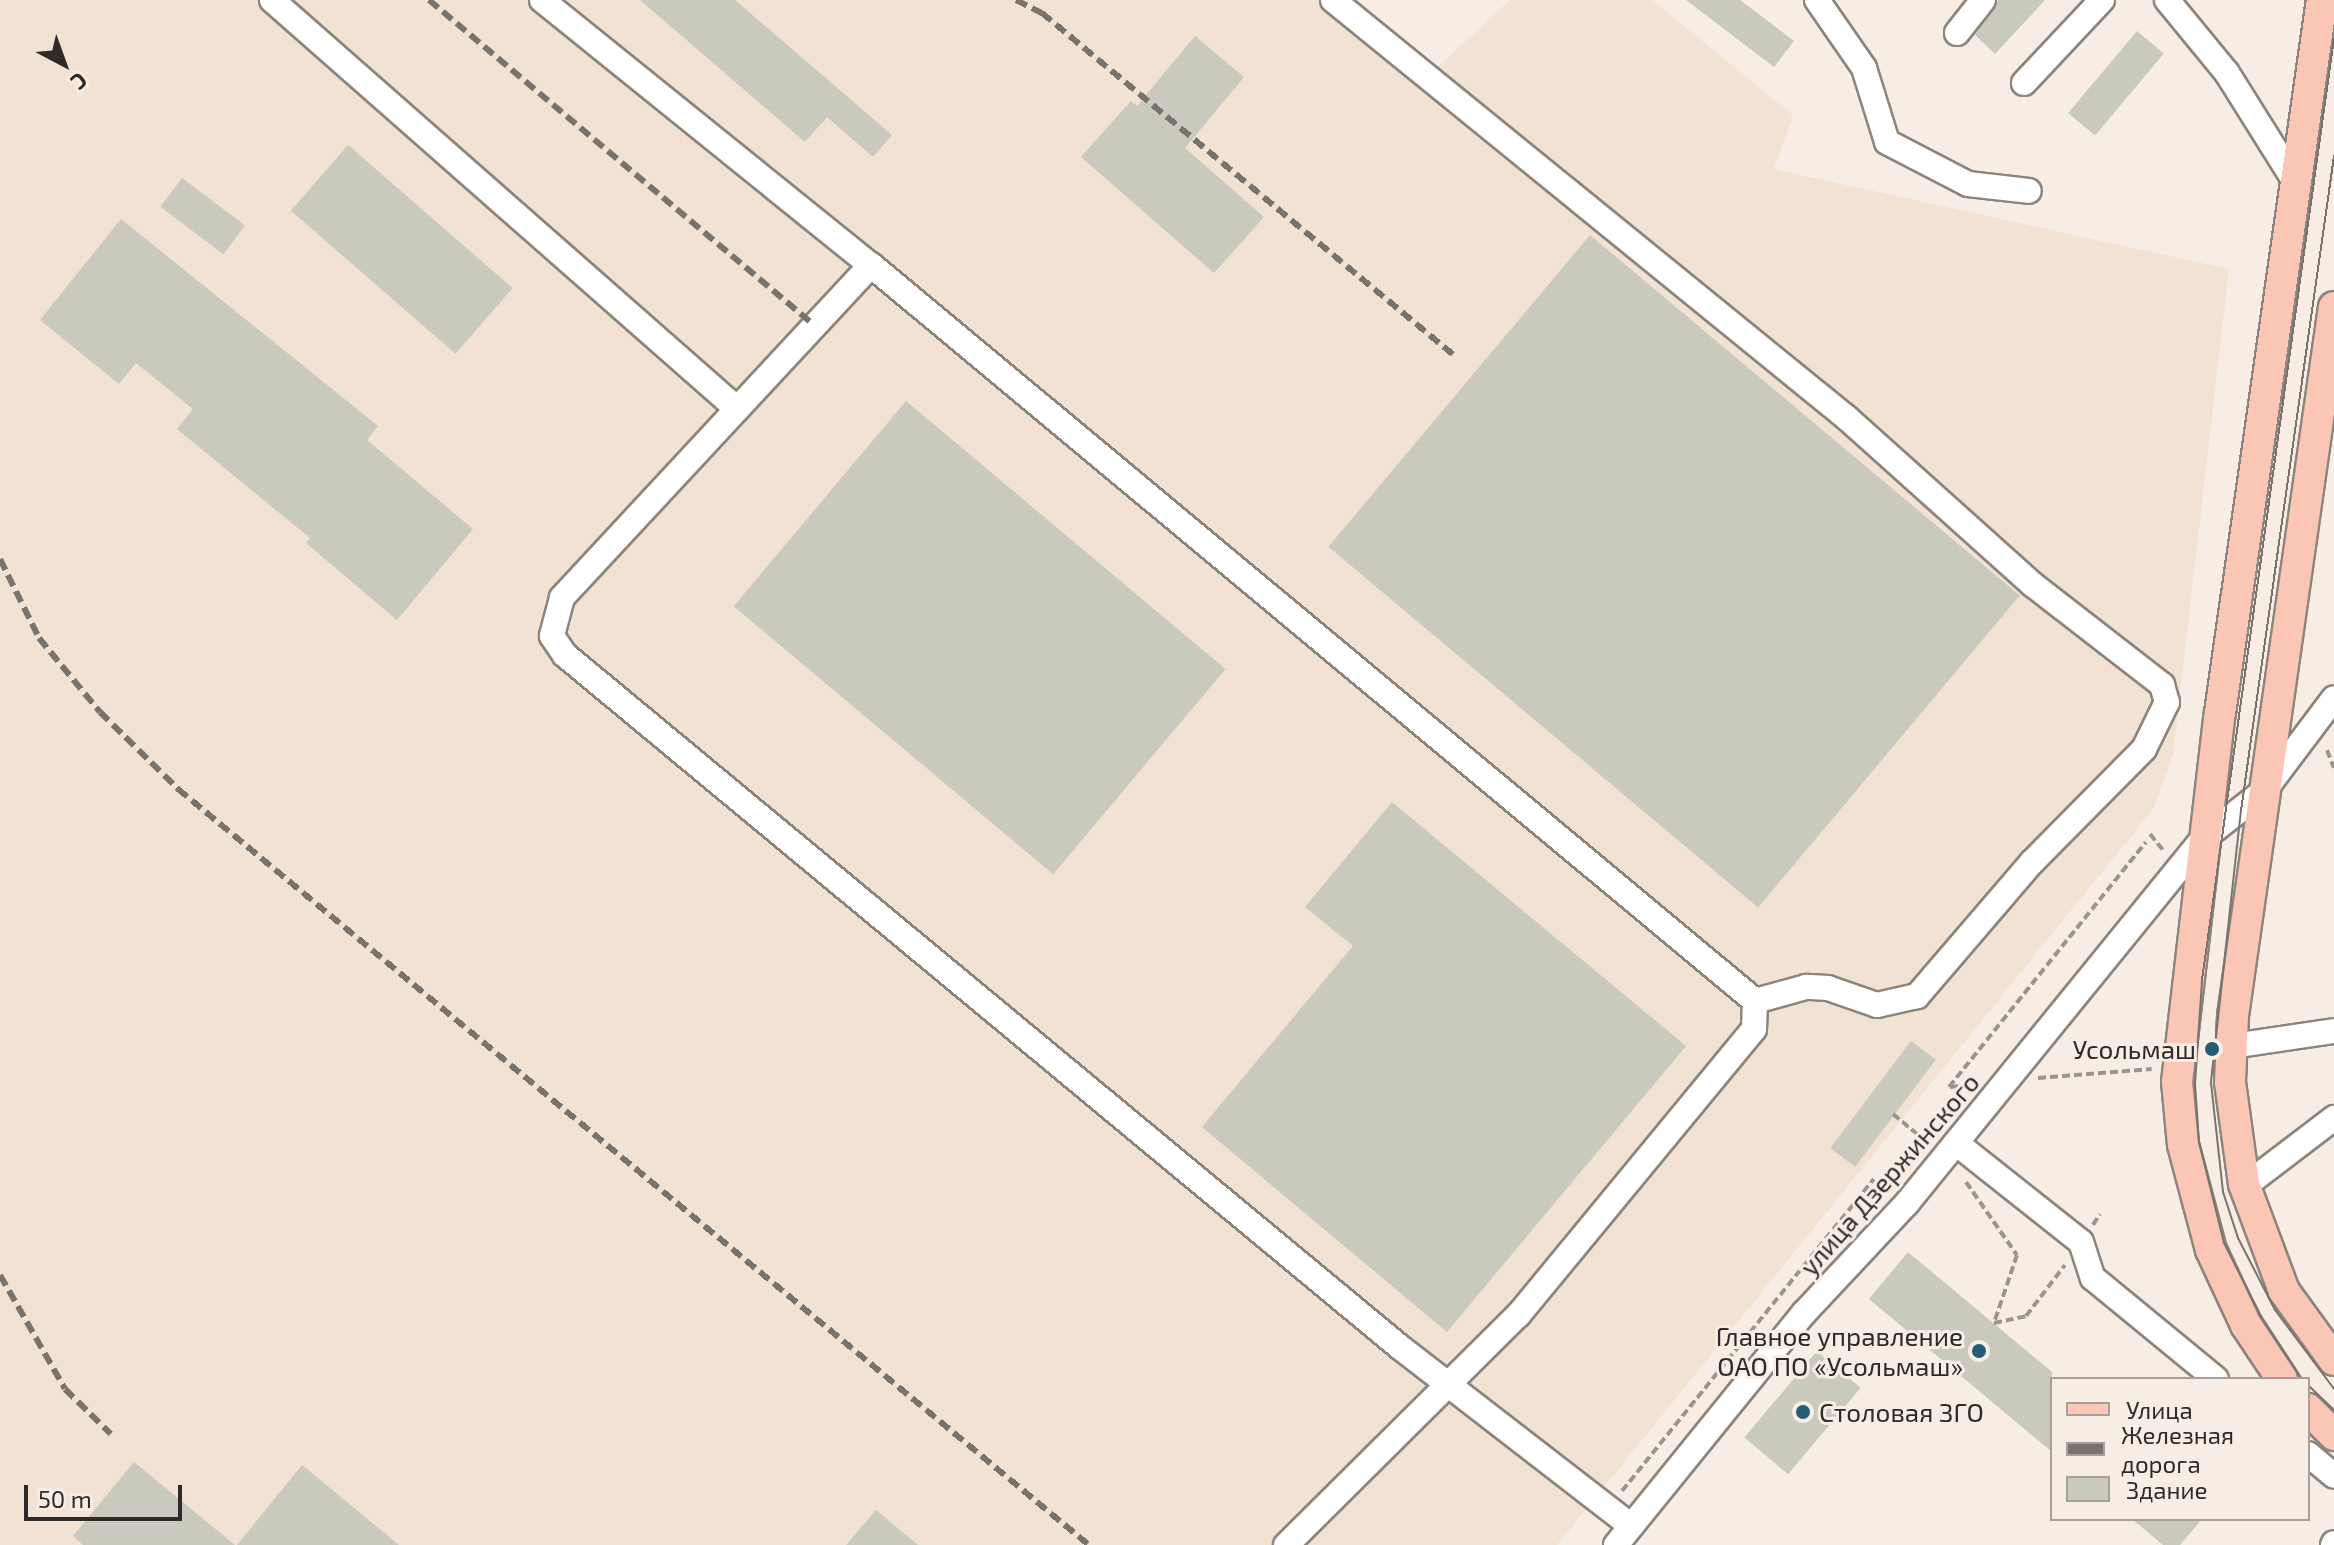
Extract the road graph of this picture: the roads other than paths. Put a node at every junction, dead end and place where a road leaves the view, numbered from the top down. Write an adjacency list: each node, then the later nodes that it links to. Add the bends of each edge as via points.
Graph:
1 (272, 0): 16 (street)
2 (542, 0): 13 (street)
3 (1333, 0): 20 (street, via 1835,408 2032,584 2162,685 2167,702 2144,749 2032,862 1917,996 1877,1005 1828,988 1806,987)
4 (1817, 0): 12 (street, via 1864,68 1887,142 1968,184)
5 (1983, 0): 9 (street)
6 (2102, 0): 10 (street)
7 (2167, 0): 11 (street, via 2227,73)
8 (2322, 0): 11 (main road)
9 (1957, 33)
10 (2024, 83)
11 (2296, 183): 19 (main road)
12 (2029, 191)
13 (871, 265): 16 (street); 20 (street)
14 (2334, 307): 15 (main road)
15 (2331, 352): 18 (main road)
16 (737, 409): 29 (street, via 562,598 552,622 559,646)
17 (2334, 698): 18 (street, улица Дзержинского)
18 (2264, 791): 19 (street, улица Дзержинского); 26 (main road, via 2233,1016 2230,1082 2244,1184 2279,1278)
19 (2204, 838): 24 (street, улица Дзержинского); 28 (main road, via 2177,1082 2183,1145 2211,1250 2246,1325)
20 (1755, 1001): 29 (street, via 1754,1029 1518,1315)
21 (2334, 1031): 22 (street)
22 (2246, 1044)
23 (2334, 1118): 25 (street)
24 (1944, 1146): 27 (street, via 2081,1242 2093,1278); 34 (street, улица Дзержинского)
25 (2254, 1179)
26 (2334, 1360)
27 (2214, 1377)
28 (2281, 1377)
29 (1448, 1384): 34 (street, via 1608,1509); 35 (street)
30 (2310, 1411): 31 (main road)
31 (2334, 1435)
32 (2310, 1456): 33 (street)
33 (2334, 1476)
34 (1623, 1536)
35 (1286, 1545)

